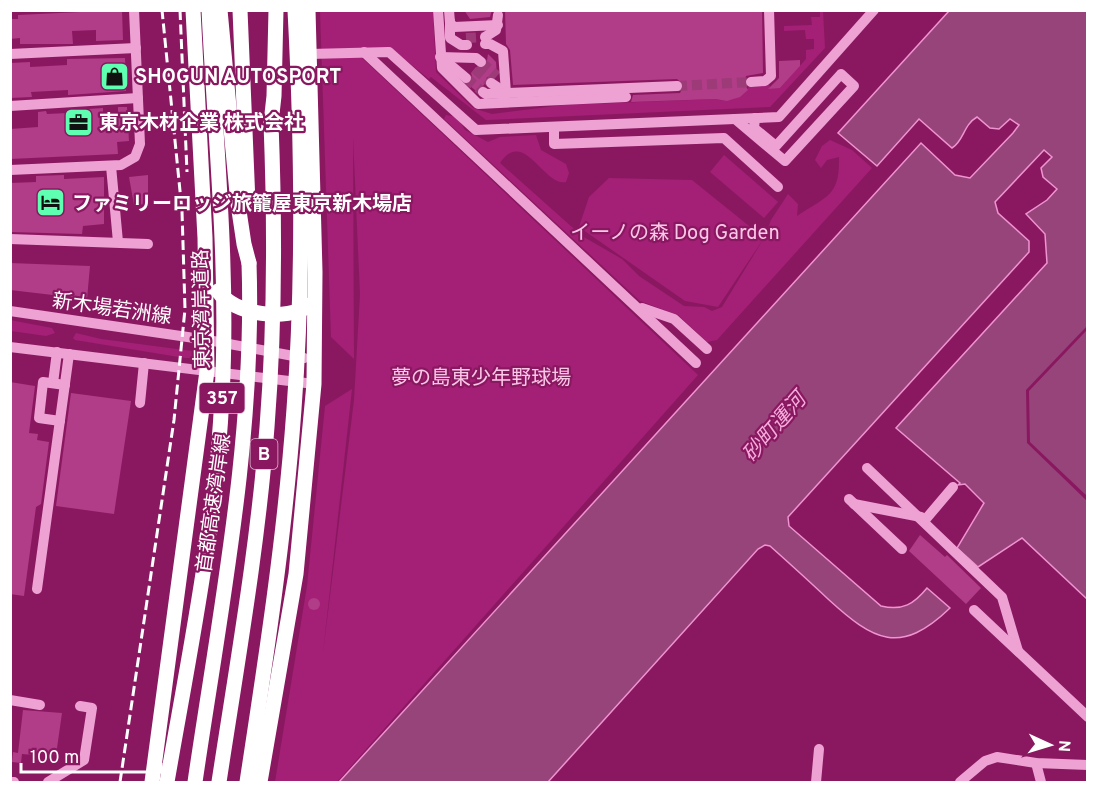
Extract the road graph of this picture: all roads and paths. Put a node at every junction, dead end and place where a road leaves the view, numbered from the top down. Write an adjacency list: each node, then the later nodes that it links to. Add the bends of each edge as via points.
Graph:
1 (134, 10): 15 (street)
2 (193, 10): 37 (highway, 357)
3 (209, 10): 74 (highway, 東京湾岸道路 / 357, bridge, via 225,320 222,397 212,505)
4 (220, 10): 32 (highway)
5 (240, 10): 32 (highway)
6 (265, 10): 31 (highway, B)
7 (276, 10): 31 (highway)
8 (295, 10): 77 (highway, bridge, via 302,228 294,410 276,594)
9 (308, 10): 18 (highway)
10 (438, 10): 19 (street)
11 (769, 10): 22 (street, via 772,74 765,81)
12 (874, 10): 29 (street, via 779,117)
13 (449, 15): 14 (street, via 450,38 461,45); 23 (street, via 452,25 457,27 498,20 493,34 485,41 502,51)
14 (466, 41)
15 (136, 48): 17 (street); 27 (street)
16 (364, 52): 18 (street); 33 (street, via 389,51 476,130); 42 (street)
17 (10, 54)
18 (310, 54): 41 (highway)
19 (440, 57): 20 (street, via 476,58); 21 (street); 26 (street, via 444,71 478,104)
20 (478, 65)
21 (466, 78)
22 (751, 82)
23 (500, 83): 24 (street); 25 (street)
24 (677, 86)
25 (483, 92)
26 (626, 98)
27 (138, 99): 28 (street); 34 (street, via 140,144 135,158)
28 (10, 106)
29 (755, 118): 30 (street); 30 (street, via 754,128 776,146 841,74 854,86 785,161)
30 (735, 119): 33 (street)
31 (271, 123): 76 (highway, B, bridge, via 274,299 267,429)
32 (238, 124): 75 (highway, 首都高速湾岸線 / B, bridge, via 251,312 246,412)
33 (557, 127): 36 (street, via 561,143 724,138)
34 (111, 165): 35 (street); 39 (street)
35 (10, 170)
36 (778, 187)
37 (206, 238): 41 (highway, via 219,292 230,305 286,315 309,306); 44 (highway, 357)
38 (10, 239): 39 (street)
39 (118, 242): 40 (street)
40 (148, 244)
41 (315, 298): 49 (highway)
42 (639, 306): 46 (street, via 674,319); 51 (street)
43 (10, 311): 44 (street, 新木場若洲線)
44 (208, 340): 49 (street, 新木場若洲線); 52 (highway, 357)
45 (10, 347): 47 (street)
46 (707, 349)
47 (57, 352): 48 (street); 53 (street)
48 (69, 354): 50 (street); 55 (street)
49 (315, 360): 54 (highway)
50 (144, 363): 52 (street); 56 (street)
51 (696, 363)
52 (207, 371): 54 (street); 73 (highway, 357)
53 (53, 383): 55 (street); 57 (street, via 43,382 39,418)
54 (314, 384): 78 (highway, via 296,574)
55 (65, 385): 57 (street)
56 (140, 403)
57 (60, 421): 62 (street)
58 (867, 468): 60 (street)
59 (953, 487): 60 (street)
60 (923, 519): 61 (street, via 852,501); 64 (street, via 1002,597)
61 (902, 549)
62 (37, 589)
63 (974, 610): 64 (street)
64 (1018, 651): 68 (street)
65 (10, 700): 66 (street)
66 (40, 705)
67 (80, 706): 72 (street, via 92,708 84,760)
68 (1088, 717)
69 (819, 749): 79 (street)
70 (1036, 764): 71 (street); 80 (street, via 997,757 985,761); 81 (street)
71 (1088, 765)
72 (48, 783)
73 (153, 783)
74 (167, 783)
75 (195, 783)
76 (219, 783)
77 (247, 783)
78 (260, 783)
79 (816, 783)
80 (960, 783)
81 (1041, 783)

